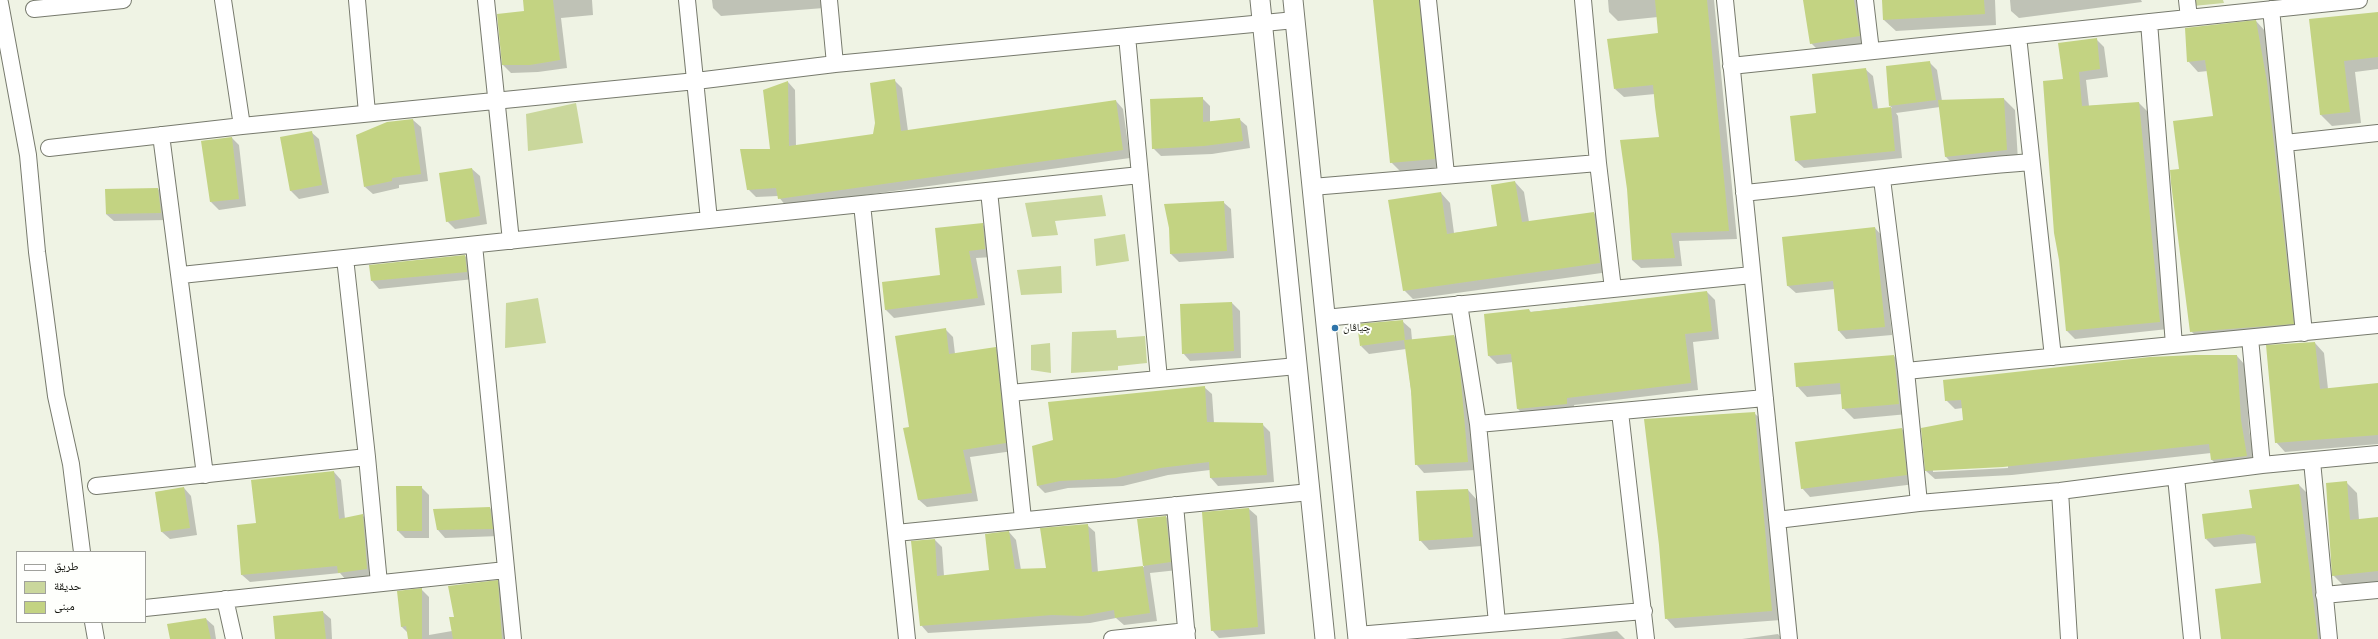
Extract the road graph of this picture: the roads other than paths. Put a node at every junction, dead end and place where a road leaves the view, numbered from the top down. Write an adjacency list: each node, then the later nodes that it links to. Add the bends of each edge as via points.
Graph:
1 (122, 0): 17 (street)
2 (223, 0): 31 (street)
3 (357, 0): 30 (street)
4 (486, 0): 29 (street)
5 (687, 0): 28 (street)
6 (829, 0): 26 (street)
7 (1260, 0): 21 (street)
8 (1293, 0): 20 (street)
9 (1428, 0): 38 (street)
10 (1583, 0): 37 (street)
11 (1724, 0): 27 (street)
12 (1865, 0): 25 (street)
13 (2187, 0): 19 (street)
14 (2358, 0): 15 (street)
15 (2342, 1): 18 (street)
16 (0, 3): 80 (street, via 28,155 37,252 56,396 71,464)
17 (34, 8)
18 (2271, 9): 19 (street); 34 (street)
19 (2190, 18): 22 (street)
20 (1295, 20): 21 (street); 41 (street)
21 (1262, 22): 23 (street); 59 (street)
22 (2148, 22): 24 (street); 57 (street)
23 (1127, 36): 26 (street); 39 (street)
24 (2018, 36): 25 (street); 36 (street)
25 (1871, 51): 27 (street)
26 (835, 64): 28 (street)
27 (1731, 66): 43 (street)
28 (696, 80): 29 (street); 45 (street)
29 (495, 100): 30 (street); 46 (street)
30 (367, 113): 31 (street)
31 (242, 126): 33 (street)
32 (2378, 133): 34 (street)
33 (161, 135): 35 (street); 50 (street)
34 (2285, 143): 55 (street)
35 (49, 148)
36 (2031, 162): 40 (street, via 1954,168); 58 (street)
37 (1598, 163): 38 (street); 51 (street)
38 (1446, 174): 41 (street)
39 (1140, 175): 42 (street); 61 (street)
40 (1882, 179): 43 (street); 60 (street)
41 (1312, 187): 53 (street)
42 (989, 191): 44 (street); 62 (street)
43 (1744, 193): 49 (street)
44 (862, 204): 45 (street); 79 (street)
45 (709, 220): 46 (street)
46 (511, 241): 47 (street)
47 (474, 245): 48 (street); 81 (street)
48 (345, 258): 50 (street); 67 (street)
49 (1752, 275): 51 (street); 63 (street)
50 (181, 276): 70 (street)
51 (1613, 289): 52 (street)
52 (1459, 304): 53 (street); 65 (street)
53 (1325, 318): 91 (street)
54 (2378, 325): 55 (street)
55 (2304, 332): 56 (street)
56 (2250, 338): 57 (street); 69 (street)
57 (2174, 345): 58 (street)
58 (2054, 357): 60 (street)
59 (1297, 366): 61 (street); 74 (street)
60 (1906, 370): 75 (street)
61 (1160, 378): 62 (street)
62 (1010, 393): 77 (street)
63 (1765, 398): 64 (street); 78 (street)
64 (1620, 412): 65 (street); 87 (street)
65 (1478, 424): 89 (street)
66 (2378, 454): 68 (street)
67 (367, 457): 70 (street); 82 (street)
68 (2312, 461): 69 (street); 84 (street)
69 (2262, 465): 71 (street)
70 (205, 475): 72 (street)
71 (2176, 478): 73 (street); 101 (street)
72 (96, 486)
73 (2060, 491): 75 (street); 100 (street)
74 (1310, 492): 76 (street); 97 (street)
75 (1919, 503): 78 (street)
76 (1175, 505): 77 (street); 90 (street)
77 (1023, 519): 79 (street)
78 (1777, 520): 99 (street)
79 (896, 533): 95 (street)
80 (82, 551)
81 (506, 570): 82 (street); 94 (street)
82 (379, 583): 85 (street)
83 (2378, 590): 84 (street)
84 (2324, 595): 102 (street)
85 (225, 599): 86 (street); 93 (street)
86 (146, 608)
87 (1644, 611): 89 (street); 98 (street)
88 (93, 623): 92 (street)
89 (1497, 623): 91 (street)
90 (1187, 635): 96 (street)
91 (1357, 637)
92 (96, 639)
93 (234, 639)
94 (513, 639)
95 (907, 639)
96 (1112, 639)
97 (1325, 639)
98 (1646, 639)
99 (1788, 639)
100 (2070, 639)
101 (2192, 639)
102 (2329, 639)

